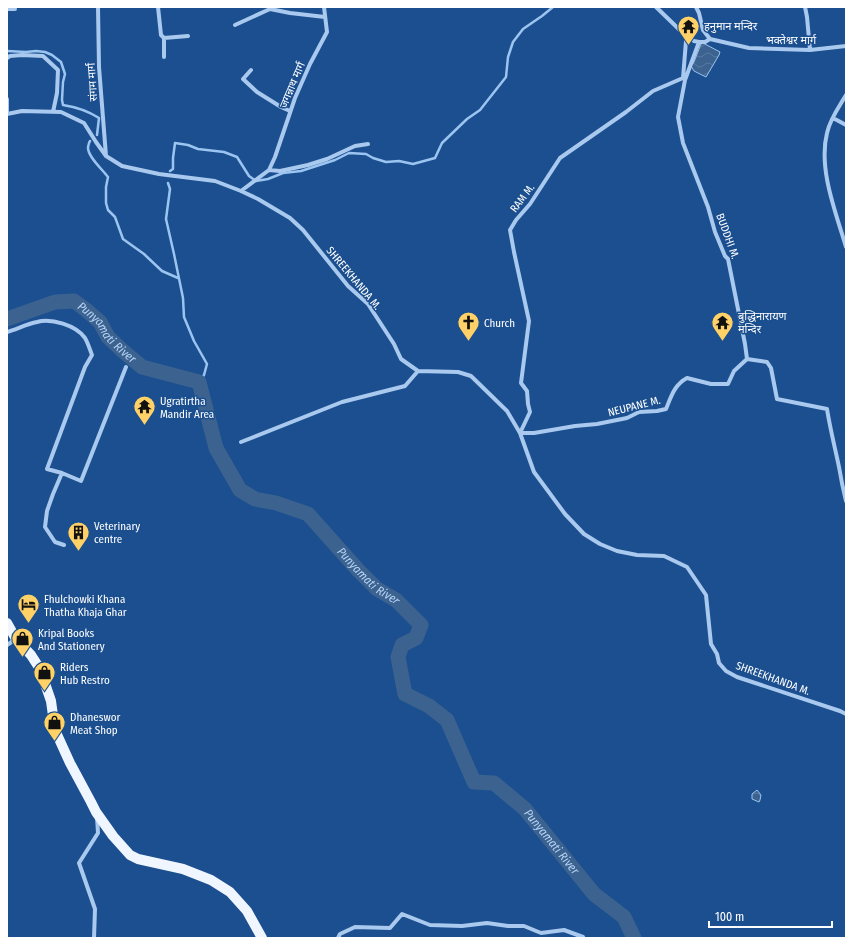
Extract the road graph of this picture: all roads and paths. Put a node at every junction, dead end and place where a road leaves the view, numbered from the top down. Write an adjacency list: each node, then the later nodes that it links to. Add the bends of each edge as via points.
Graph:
1 (98, 7): 30 (street, संगम मार्ग, via 99,67)
2 (158, 7): 14 (street, via 161,35)
3 (324, 7): 10 (street, जगन्नाथ मार्ग)
4 (656, 7): 13 (street)
5 (696, 7): 15 (street, via 700,13 703,30)
6 (805, 7): 18 (street)
7 (270, 8): 10 (street, via 290,14); 11 (street)
8 (7, 9): 9 (street)
9 (15, 9)
10 (325, 17): 24 (street, जगन्नाथ मार्ग, via 327,32)
11 (235, 25)
12 (188, 36): 14 (street)
13 (687, 37): 16 (street); 38 (street, RAM M., via 682,78 653,91 560,158 510,230 529,321 521,383 527,391 530,412)
14 (164, 38): 20 (street)
15 (710, 39): 16 (street, भक्तेश्वर मार्ग); 18 (street, भक्तेश्वर मार्ग, via 749,48)
16 (699, 42): 35 (street, BUDDHI M., via 685,80 678,117 683,143 715,232 728,259)
17 (846, 46): 18 (street, भक्तेश्वर मार्ग)
18 (810, 50)
19 (7, 58): 25 (street, via 22,55 43,56 58,70)
20 (164, 58)
21 (251, 70): 24 (street, via 243,79 257,92)
22 (846, 95): 27 (street)
23 (7, 100): 26 (street)
24 (290, 111): 31 (street, जगन्नाथ मार्ग)
25 (53, 112): 26 (street, SHREEKHANDA M., via 22,111); 30 (street, SHREEKHANDA M., via 61,112 84,123)
26 (7, 114)
27 (833, 118): 28 (street); 33 (street, via 827,132 825,167)
28 (846, 125)
29 (368, 144): 31 (street, via 355,146 327,159 308,164 280,171)
30 (106, 156): 32 (street, SHREEKHANDA M., via 122,166 159,174 215,181)
31 (269, 170): 32 (street)
32 (243, 190): 37 (street, SHREEKHANDA M., via 290,218 304,230 348,286 368,304 401,359)
33 (846, 247)
34 (7, 332): 40 (street, via 38,321 57,322 73,327 85,337 88,344 92,355 85,367 47,469)
35 (747, 359): 38 (street, NEUPANE M., via 734,371 728,384 711,384 687,378 682,381 674,389 666,409 639,412 626,418 597,424); 41 (street, via 767,362 777,399 827,409)
36 (126, 367): 40 (street, via 81,481)
37 (418, 371): 38 (street, SHREEKHANDA M., via 458,372 471,376 508,411); 39 (street, via 405,386 342,402)
38 (520, 433): 47 (street, SHREEKHANDA M., via 534,472 565,514 584,534 617,551 664,556 687,567 706,595 711,644 719,663 726,671 737,677)
39 (241, 442)
40 (62, 473): 42 (street, via 47,511 45,527 54,542)
41 (846, 501)
42 (64, 544)
43 (7, 623): 44 (main road)
44 (16, 639): 45 (street); 49 (main road, via 40,669 51,701 55,730)
45 (7, 645)
46 (846, 708): 47 (street)
47 (840, 711): 48 (street, SHREEKHANDA M.)
48 (846, 714)
49 (96, 812): 51 (street, via 98,833 79,863 95,908); 52 (main road, via 130,855 183,869 211,880 230,892 247,912)
50 (583, 937): 53 (street, via 564,930 541,933 524,926 487,923 462,926 430,925 402,914 390,928 355,927 340,934)
51 (94, 938)
52 (262, 938)
53 (338, 938)

